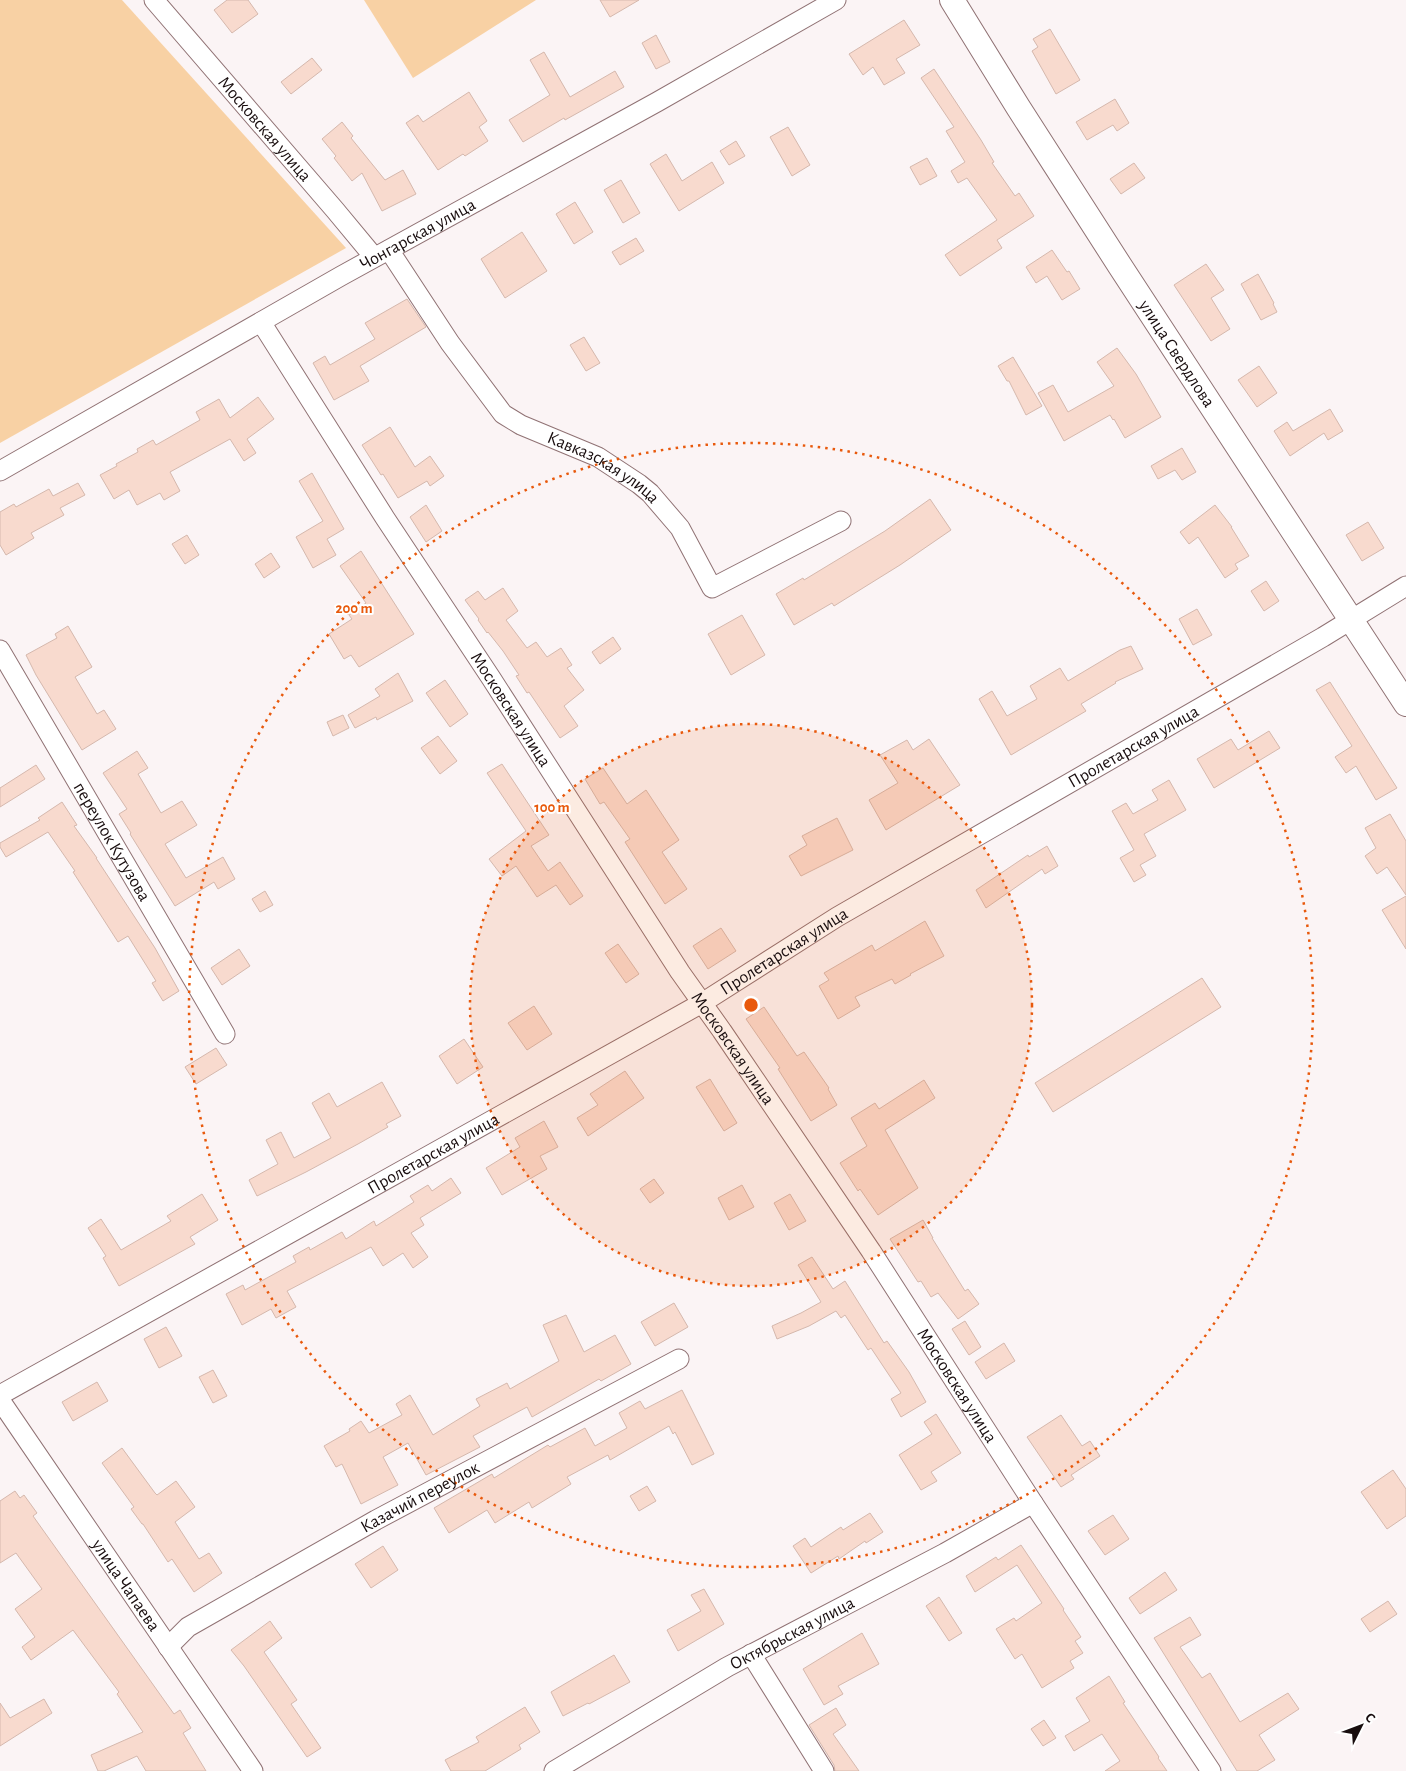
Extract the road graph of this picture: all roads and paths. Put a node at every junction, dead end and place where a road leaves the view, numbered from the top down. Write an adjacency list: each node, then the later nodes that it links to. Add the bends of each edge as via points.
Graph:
1 (154, 0): 4 (street, Московская улица, via 335,210)
2 (836, 0): 4 (street, Чонгарская улица)
3 (952, 0): 9 (street, улица Свердлова)
4 (382, 254): 5 (street, Чонгарская улица); 7 (street, Кавказская улица, via 503,414 598,458 650,493 680,528 712,588)
5 (261, 322): 6 (street, Чонгарская улица); 12 (street, Московская улица)
6 (0, 471)
7 (841, 521)
8 (1406, 586): 9 (street, Пролетарская улица)
9 (1350, 620): 11 (street, улица Свердлова); 12 (street, Пролетарская улица, via 837,917)
10 (0, 650): 13 (street, переулок Кутузова)
11 (1406, 704)
12 (702, 1003): 15 (street, Пролетарская улица); 17 (street, Московская улица, via 871,1251)
13 (224, 1034)
14 (679, 1359): 18 (street, Казачий переулок, via 376,1520 188,1627)
15 (0, 1395)
16 (0, 1400): 18 (street, улица Чапаева)
17 (1033, 1503): 19 (street, Октябрьская улица); 23 (street, Московская улица)
18 (168, 1647): 20 (street, улица Чапаева)
19 (752, 1654): 21 (street, Октябрьская улица); 22 (street)
20 (253, 1771)
21 (554, 1771)
22 (824, 1771)
23 (1212, 1771)

